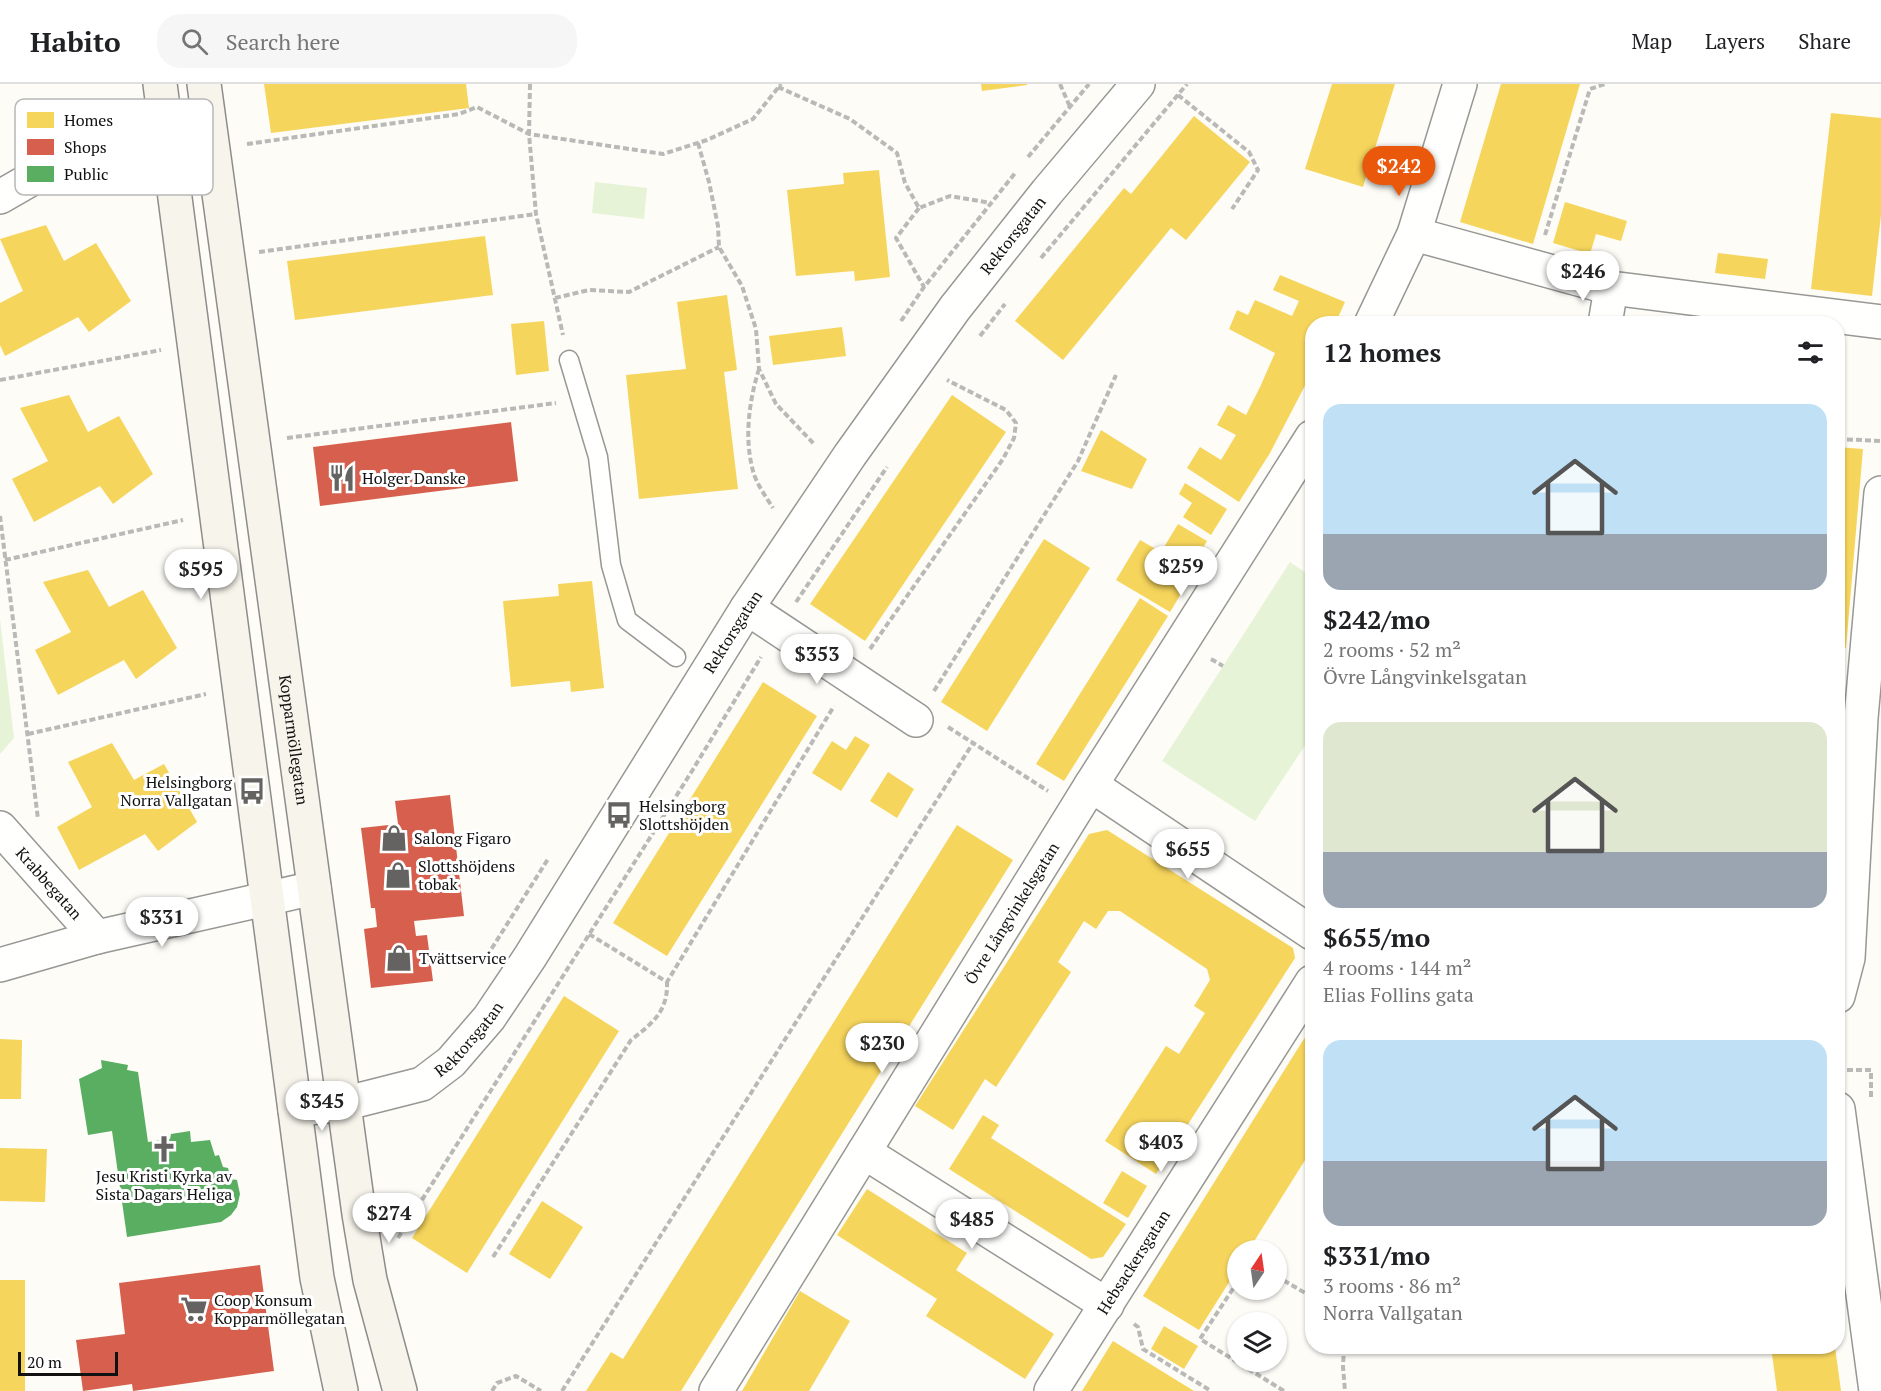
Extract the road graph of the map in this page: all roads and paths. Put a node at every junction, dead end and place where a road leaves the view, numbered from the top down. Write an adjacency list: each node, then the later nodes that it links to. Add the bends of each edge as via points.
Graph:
1 (160, 84): 10 (street)
2 (204, 84): 11 (street, Kopparmöllegatan)
3 (530, 84): 13 (path)
4 (1060, 84): 12 (path)
5 (1138, 84): 52 (street, Rektorsgatan, via 955,308)
6 (1460, 84): 24 (street)
7 (1605, 84): 27 (path, via 1590,89)
8 (779, 86): 14 (path, via 753,119); 21 (path, via 850,119 897,153 905,183)
9 (1178, 94): 22 (path, via 1249,152 1258,170)
10 (162, 99)
11 (206, 99)
12 (1070, 107)
13 (529, 134): 14 (path, via 663,154); 15 (path, via 477,107 459,114); 23 (path)
14 (698, 143): 25 (path, via 718,226)
15 (239, 145)
16 (213, 150): 64 (street, Kopparmöllegatan)
17 (15, 188): 19 (street)
18 (174, 195): 65 (street)
19 (0, 197)
20 (991, 203): 21 (path, via 950,196)
21 (919, 208): 28 (path, via 896,238)
22 (1232, 208)
23 (536, 214): 26 (path); 30 (path)
24 (1414, 234): 27 (street); 31 (street)
25 (719, 247): 30 (path, via 629,292 590,290); 38 (path, via 742,286 756,328)
26 (252, 253)
27 (1535, 267): 29 (street)
28 (924, 287)
29 (1611, 288): 32 (street); 33 (street)
30 (555, 298): 37 (path)
31 (1375, 316)
32 (1606, 316)
33 (1833, 316)
34 (1845, 317): 35 (street)
35 (1881, 322)
36 (167, 349): 40 (path)
37 (568, 360): 41 (lane)
38 (759, 369): 45 (path, via 776,404); 48 (path, via 752,392 749,439 753,472)
39 (1116, 375): 58 (path, via 1078,461)
40 (0, 380)
41 (581, 399): 42 (path); 53 (lane, via 598,457 611,565 627,620)
42 (278, 439)
43 (1845, 439): 44 (path)
44 (1881, 441)
45 (817, 446)
46 (1305, 448): 61 (street, Övre Långvinkelsgatan)
47 (1881, 493): 57 (street)
48 (774, 510)
49 (0, 516): 51 (path)
50 (189, 518): 51 (path)
51 (6, 560): 59 (path)
52 (747, 608): 58 (street); 72 (street, Rektorsgatan, via 489,1018 451,1062 422,1084)
53 (676, 657)
54 (1208, 658): 55 (path)
55 (1223, 666)
56 (212, 693): 59 (path)
57 (1849, 717): 69 (street)
58 (916, 720): 60 (path, via 934,717)
59 (28, 734): 62 (path)
60 (973, 742): 61 (path); 86 (path)
61 (1084, 797): 66 (street); 74 (street, Övre Långvinkelsgatan)
62 (39, 824)
63 (0, 828): 67 (street, Krabbegatan)
64 (314, 888): 65 (street); 72 (street, Kopparmöllegatan)
65 (267, 898): 67 (street); 73 (street)
66 (1305, 929)
67 (97, 937): 68 (street)
68 (0, 965)
69 (1845, 969)
70 (667, 982): 76 (path, via 668,998 651,1024 631,1040)
71 (1305, 993): 80 (street, Hebsackersgatan)
72 (343, 1104): 73 (street, Rektorsgatan); 83 (street, Kopparmöllegatan, via 370,1280)
73 (295, 1110): 82 (street, via 317,1278)
74 (864, 1152): 80 (street); 87 (street, Övre Långvinkelsgatan)
75 (1845, 1161): 92 (street)
76 (493, 1257)
77 (1287, 1282): 78 (path)
78 (1305, 1292)
79 (1227, 1298): 90 (path, via 1200,1339)
80 (1107, 1305): 88 (street, Hebsackersgatan); 89 (path, via 1138,1327 1143,1349)
81 (1344, 1354): 91 (path)
82 (341, 1391)
83 (400, 1391)
84 (492, 1391): 85 (path, via 497,1383 516,1376)
85 (541, 1391)
86 (562, 1391)
87 (717, 1391)
88 (1051, 1391)
89 (1210, 1391)
90 (1284, 1391)
91 (1345, 1391)
92 (1876, 1391)

